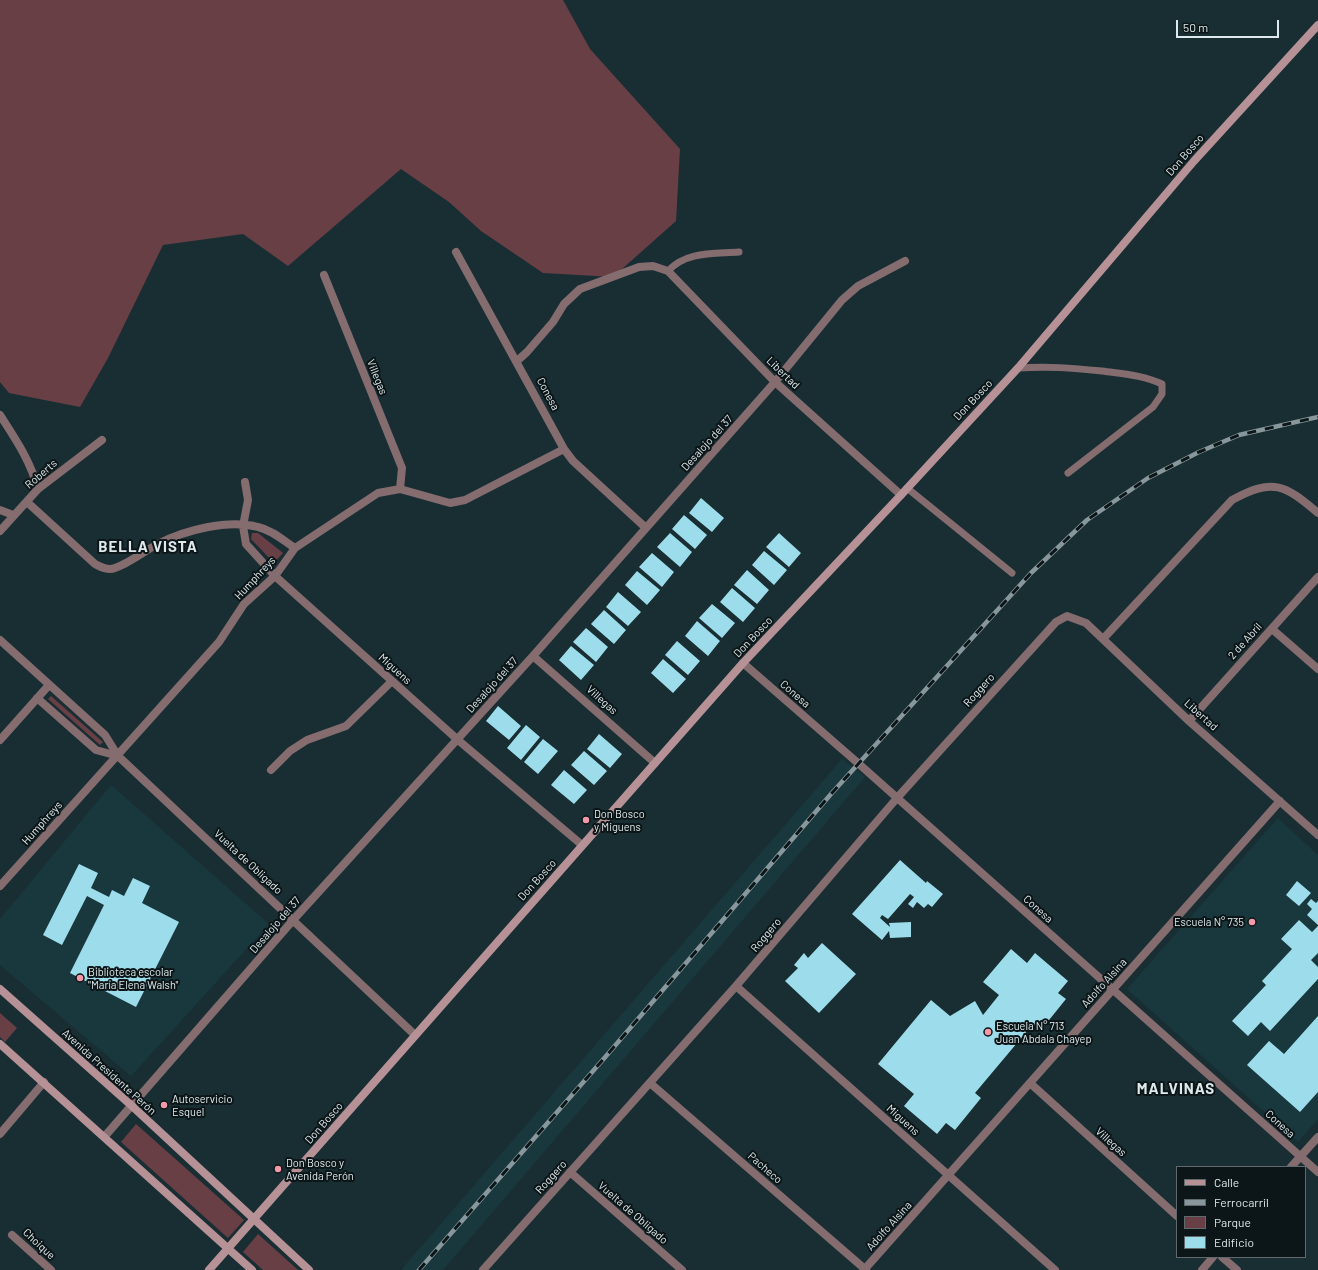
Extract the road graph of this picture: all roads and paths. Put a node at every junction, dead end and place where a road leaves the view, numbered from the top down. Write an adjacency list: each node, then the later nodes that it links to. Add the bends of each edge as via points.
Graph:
1 (1318, 25): 8 (street, Don Bosco, via 1194,161)
2 (456, 252): 7 (street, Conesa)
3 (739, 252): 5 (lane, via 695,255 675,263)
4 (905, 261): 9 (street, Desalojo del 37, via 858,286 842,300)
5 (668, 271): 7 (street, Libertad, via 653,266 639,267 580,289 564,304 553,322); 9 (street, Libertad)
6 (324, 275): 17 (street, Villegas, via 402,468)
7 (517, 361): 12 (street, Conesa)
8 (1018, 368): 13 (lane, via 1050,366 1130,374 1162,384 1162,394 1153,407); 15 (street, Don Bosco)
9 (776, 382): 18 (street, Libertad); 24 (street, Desalojo del 37)
10 (0, 415): 16 (street, via 26,456)
11 (102, 440): 16 (street, Roberts)
12 (564, 449): 17 (street, Humphreys, via 465,500 450,503); 24 (street, Conesa, via 573,461)
13 (1068, 473)
14 (245, 482): 23 (street, Miguens, via 248,500)
15 (907, 488): 18 (street, Don Bosco); 27 (lane)
16 (38, 489): 19 (street, Roberts)
17 (400, 489): 26 (street, Humphreys, via 378,493)
18 (901, 495): 35 (street, Don Bosco)
19 (27, 502): 22 (street, Roberts); 23 (street, via 95,564 104,569 114,568 159,543 198,529 228,523)
20 (0, 510): 22 (street)
21 (1318, 513): 32 (street, via 1281,487 1264,486 1232,500)
22 (13, 515): 25 (street, Roberts)
23 (243, 526): 26 (street, via 258,527); 28 (street, Miguens, via 246,544)
24 (646, 528): 34 (street, Desalojo del 37)
25 (0, 530)
26 (295, 548): 28 (street, Humphreys)
27 (1012, 573)
28 (275, 576): 37 (street, Miguens); 43 (street, Humphreys, via 244,604 219,642)
29 (1318, 576): 31 (street, 2 de Abril)
30 (1067, 616): 32 (street, Libertad, via 1086,623); 46 (street, Roggero, via 1056,622)
31 (1272, 628): 36 (street); 40 (street, 2 de Abril)
32 (1103, 639): 40 (street, Libertad)
33 (0, 640): 38 (street, Vuelta de Obligado)
34 (533, 656): 42 (street, Desalojo del 37); 44 (street, Villegas)
35 (743, 663): 44 (street, Don Bosco); 46 (street, Conesa)
36 (1318, 669)
37 (392, 681): 42 (street, Miguens); 45 (street, via 346,726 307,740 290,750)
38 (49, 684): 39 (street); 43 (street, Vuelta de Obligado, via 105,735)
39 (37, 698): 41 (street); 43 (street, Vuelta de Obligado, via 96,750)
40 (1189, 721): 47 (street, Libertad)
41 (0, 740)
42 (458, 740): 49 (street, Miguens); 51 (street, Desalojo del 37)
43 (118, 756): 50 (street, Humphreys); 51 (street, Vuelta de Obligado)
44 (655, 763): 49 (street, Don Bosco)
45 (271, 770)
46 (897, 798): 52 (street, Roggero); 54 (street, Conesa)
47 (1280, 801): 48 (street, Libertad); 54 (street, Adolfo Alsina)
48 (1318, 835)
49 (582, 846): 55 (street, Don Bosco)
50 (0, 886)
51 (294, 920): 55 (street, Vuelta de Obligado); 60 (street, Desalojo del 37)
52 (736, 986): 58 (street, Roggero); 68 (street, Miguens)
53 (0, 989): 60 (street, Avenida Presidente Perón)
54 (1113, 990): 59 (street, Adolfo Alsina); 64 (street, Conesa)
55 (415, 1035): 70 (street, Don Bosco)
56 (0, 1044): 57 (street)
57 (44, 1082): 61 (street); 62 (street)
58 (650, 1083): 66 (street, Roggero); 81 (street, Pacheco)
59 (1030, 1083): 68 (street, Adolfo Alsina); 69 (street, Villegas)
60 (132, 1106): 62 (street, Desalojo del 37); 70 (street, Avenida Presidente Perón)
61 (0, 1134)
62 (105, 1136): 72 (street)
63 (1318, 1136): 64 (street)
64 (1300, 1157): 65 (street); 67 (street, Conesa)
65 (1292, 1166)
66 (570, 1172): 79 (street, Roggero); 80 (street, Vuelta de Obligado)
67 (1318, 1172)
68 (949, 1176): 81 (street, Adolfo Alsina); 82 (street, Miguens)
69 (1176, 1215)
70 (254, 1220): 72 (street, Don Bosco); 78 (street, Avenida Presidente Perón)
71 (12, 1235): 75 (street, Choique)
72 (228, 1248): 76 (street, Don Bosco); 77 (street)
73 (1212, 1258): 83 (street)
74 (1223, 1258): 84 (street)
75 (51, 1270)
76 (209, 1270)
77 (252, 1270)
78 (309, 1270)
79 (483, 1270)
80 (682, 1270)
81 (865, 1270)
82 (1055, 1270)
83 (1202, 1270)
84 (1237, 1270)

